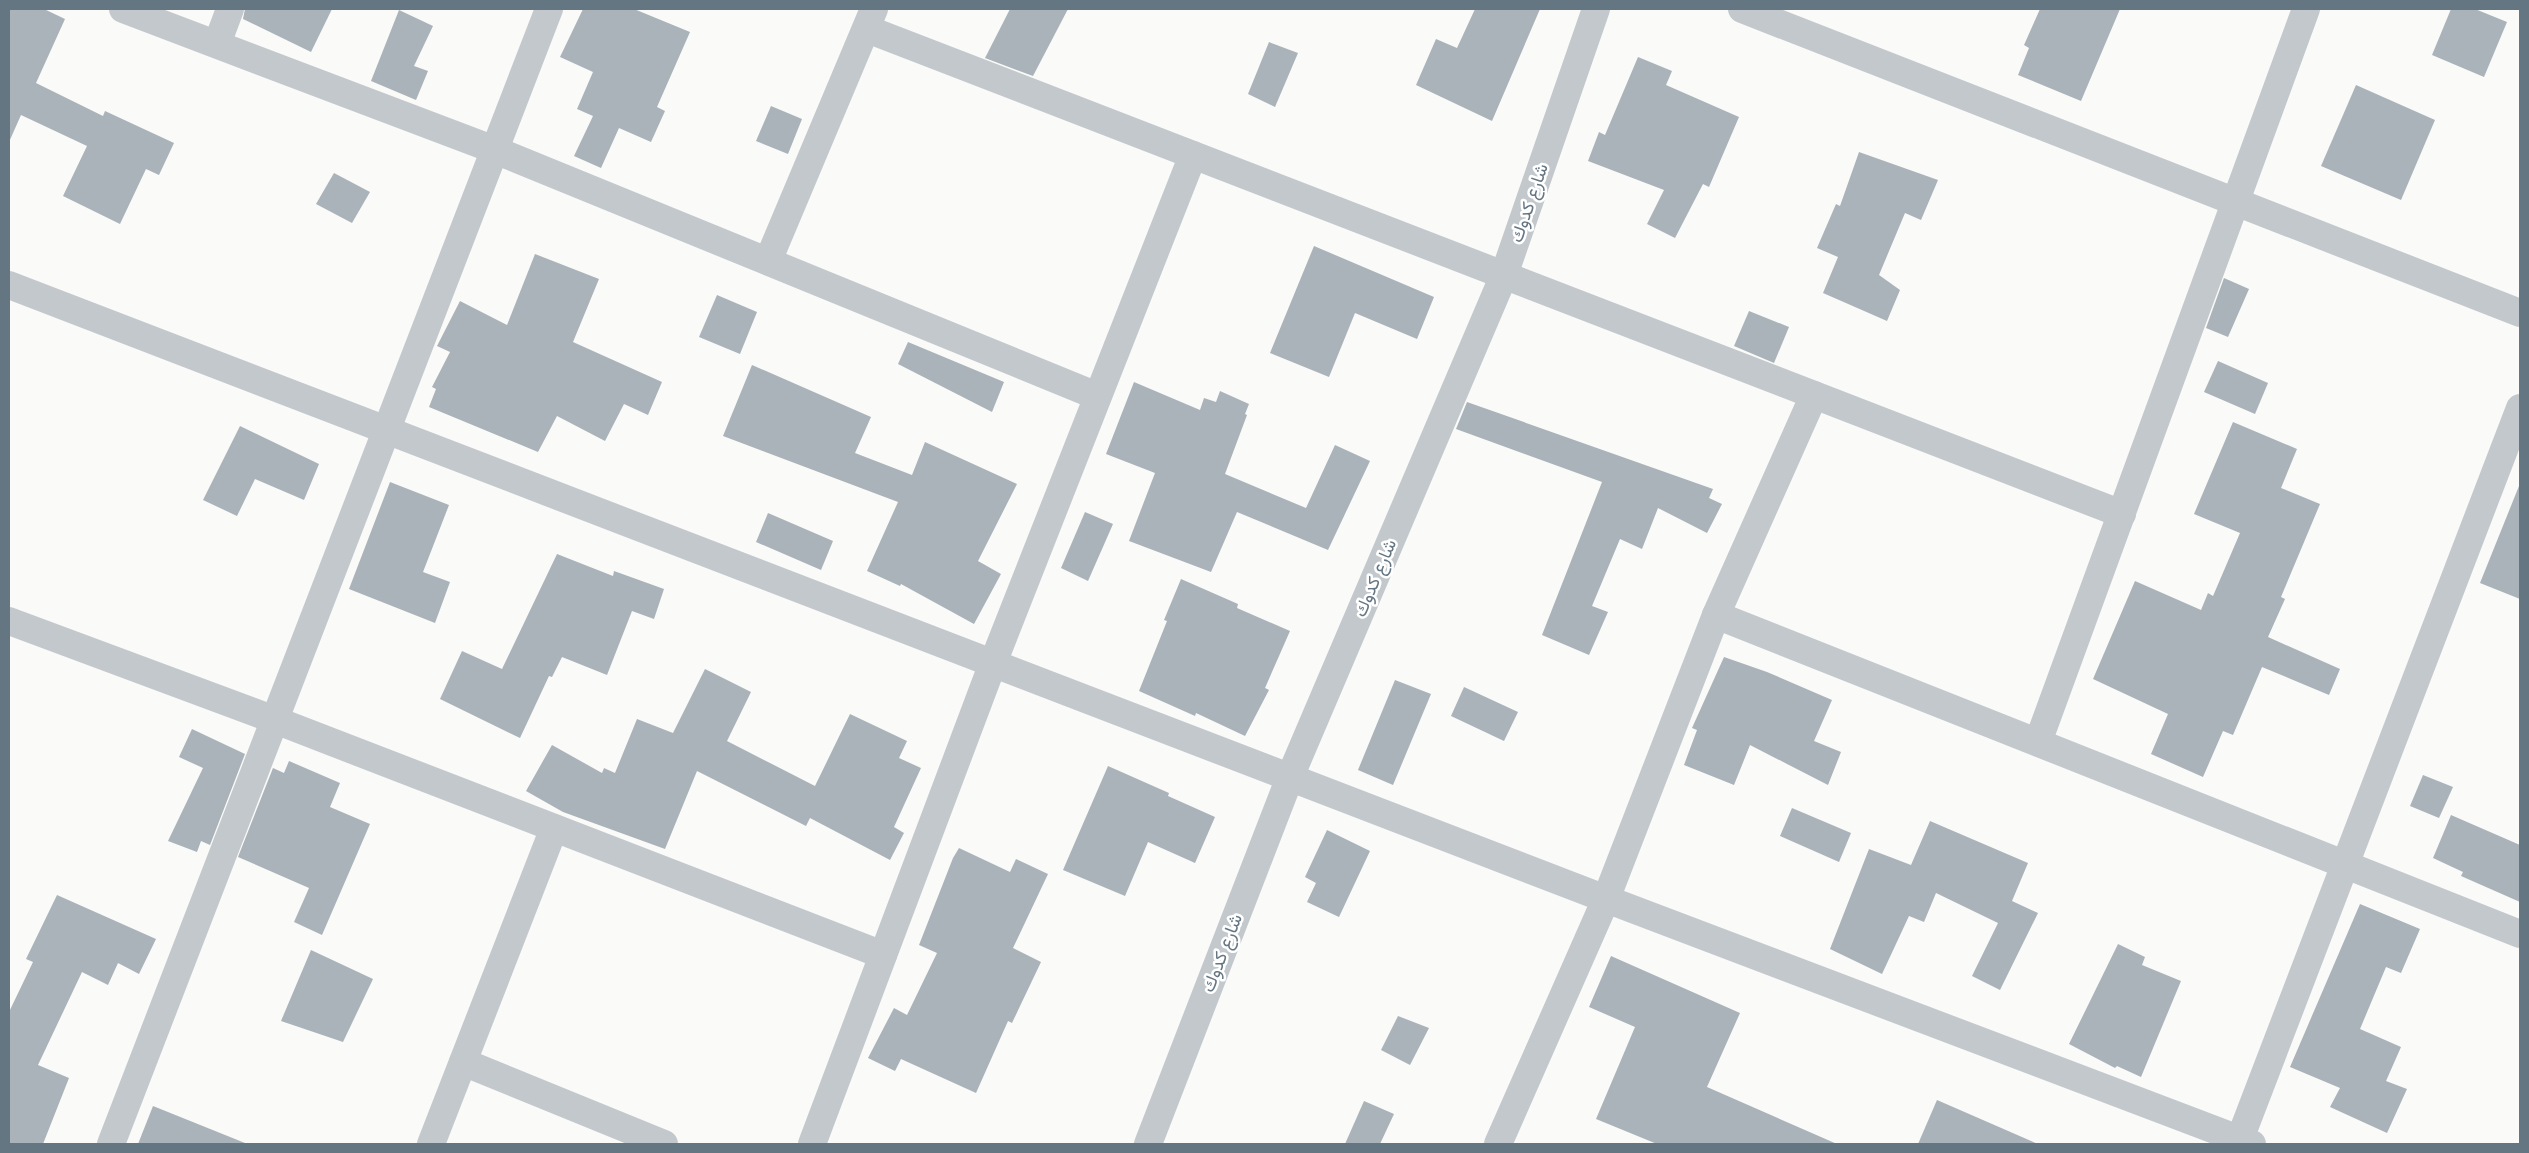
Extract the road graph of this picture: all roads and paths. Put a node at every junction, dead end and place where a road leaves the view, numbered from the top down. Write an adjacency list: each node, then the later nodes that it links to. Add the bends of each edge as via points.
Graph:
1 (123, 9): 8 (street)
2 (230, 9): 8 (street)
3 (549, 9): 9 (street)
4 (1596, 9): 13 (street, شارع كدوك)
5 (1742, 9): 11 (street)
6 (2306, 9): 11 (street)
7 (870, 19): 10 (street); 12 (street)
8 (217, 44): 9 (street)
9 (495, 150): 12 (street); 19 (street)
10 (1193, 155): 13 (street); 17 (street)
11 (2236, 202): 15 (street); 20 (street)
12 (768, 261): 17 (street)
13 (1504, 275): 16 (street); 26 (street, شارع كدوك)
14 (9, 285): 19 (street)
15 (2520, 313)
16 (1814, 395): 20 (street); 21 (street)
17 (1097, 396): 23 (street)
18 (2520, 408): 28 (street)
19 (387, 430): 23 (street); 24 (street)
20 (2122, 514): 25 (street)
21 (1716, 615): 25 (street); 29 (street)
22 (9, 621): 24 (street)
23 (993, 663): 26 (street); 31 (street)
24 (275, 720): 27 (street); 34 (street)
25 (2038, 742): 28 (street)
26 (1290, 777): 29 (street); 38 (street, شارع كدوك)
27 (554, 828): 31 (street); 32 (street)
28 (2345, 864): 30 (street); 33 (street)
29 (1606, 899): 33 (street); 39 (street)
30 (2520, 934)
31 (883, 955): 37 (street)
32 (463, 1062): 35 (street); 36 (street)
33 (2243, 1143)
34 (111, 1144)
35 (431, 1144)
36 (664, 1144)
37 (812, 1144)
38 (1148, 1144)
39 (1498, 1144)

